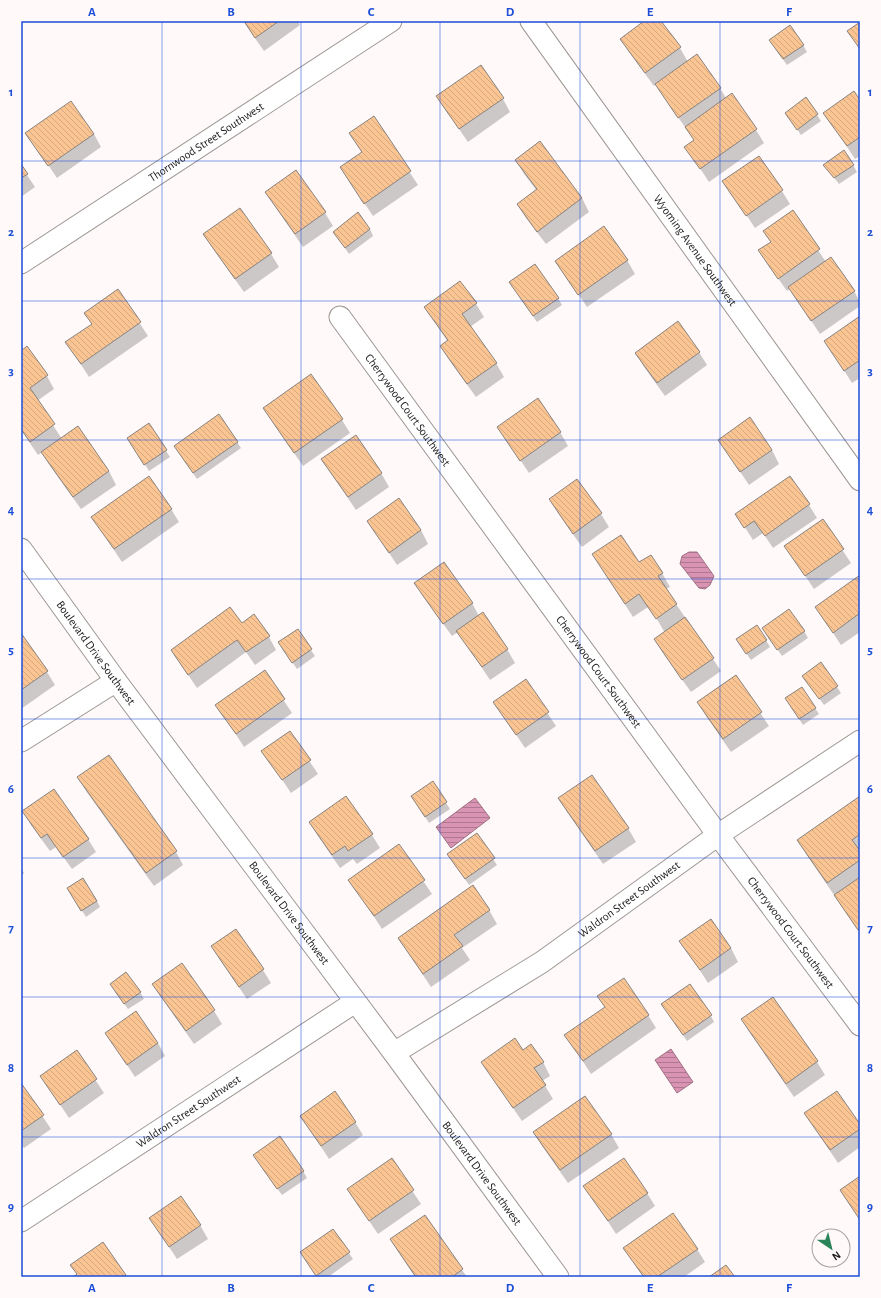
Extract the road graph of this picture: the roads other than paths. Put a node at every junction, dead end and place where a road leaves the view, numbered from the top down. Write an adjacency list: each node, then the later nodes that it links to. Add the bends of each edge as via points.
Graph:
1 (391, 21): 3 (street, Thornwood Street Southwest)
2 (531, 21): 5 (street, Wyoming Avenue Southwest)
3 (21, 263)
4 (340, 317): 10 (street, Cherrywood Court Southwest)
5 (860, 480)
6 (21, 549): 7 (street, Boulevard Drive Southwest)
7 (116, 681): 8 (street); 11 (street, Boulevard Drive Southwest)
8 (21, 741)
9 (860, 741): 10 (street, Waldron Street Southwest)
10 (718, 835): 12 (street, Cherrywood Court Southwest); 13 (street, Waldron Street Southwest, via 542,962)
11 (355, 1002): 13 (street, Boulevard Drive Southwest); 14 (street, Waldron Street Southwest)
12 (860, 1025)
13 (394, 1053): 15 (street, Boulevard Drive Southwest)
14 (21, 1221)
15 (558, 1277)

